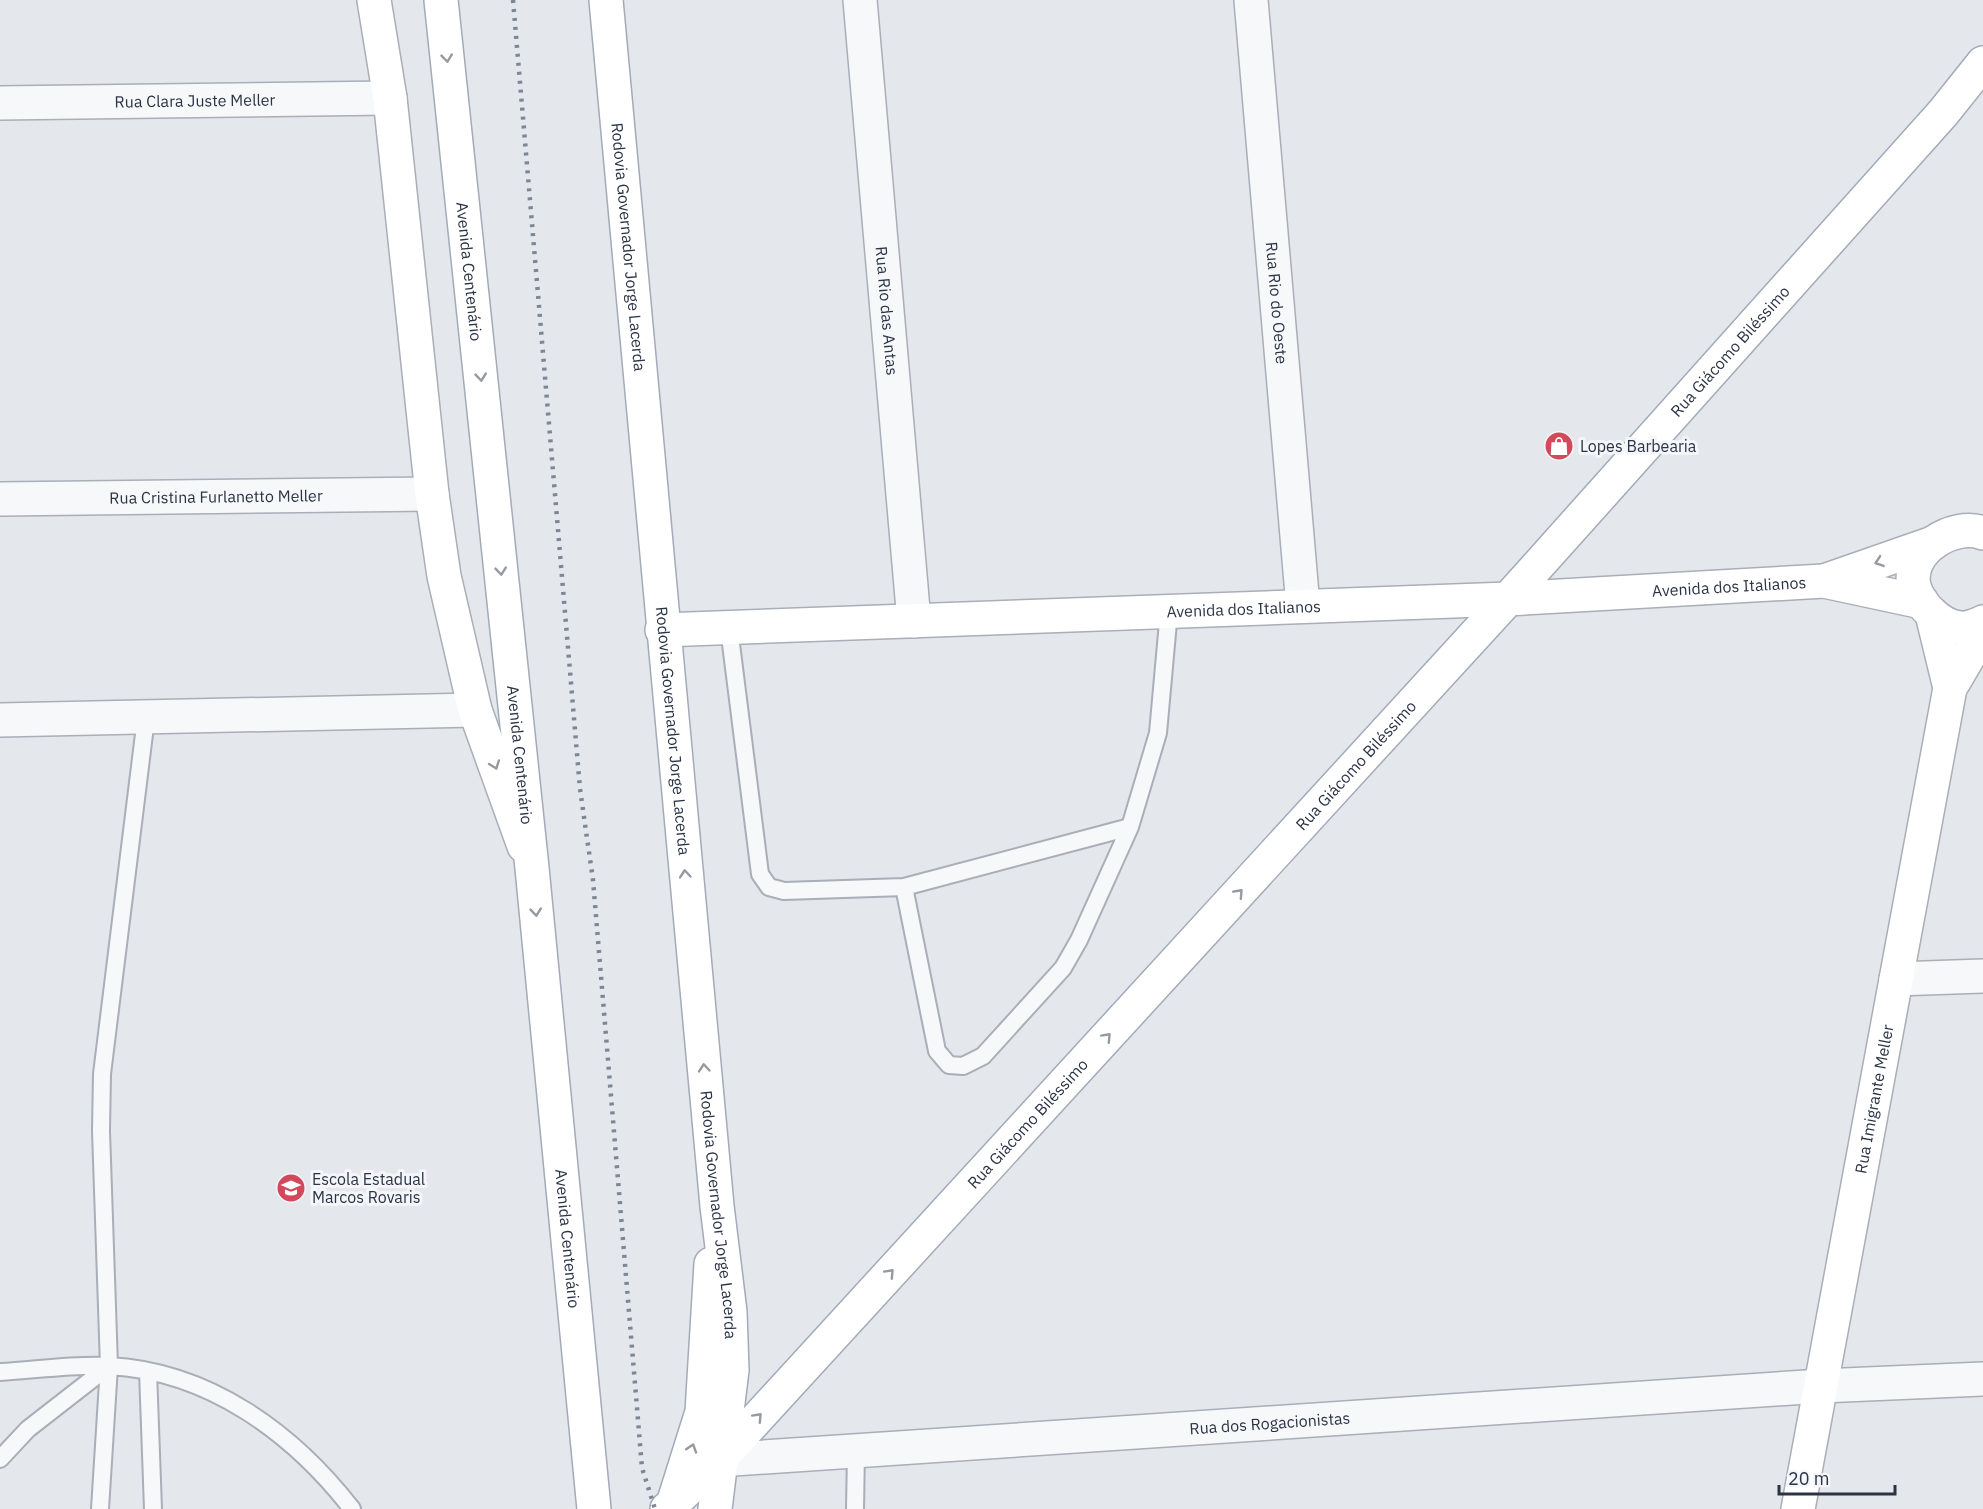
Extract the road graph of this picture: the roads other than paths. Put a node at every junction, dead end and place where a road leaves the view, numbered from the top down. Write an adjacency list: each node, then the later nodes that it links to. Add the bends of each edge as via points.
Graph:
1 (374, 0): 7 (main road)
2 (441, 0): 28 (main road, Avenida Centenário, one-way to 28)
3 (606, 0): 21 (main road, Rodovia Governador Jorge Lacerda)
4 (860, 0): 18 (street, Rua Rio das Antas)
5 (1251, 0): 15 (street, Rua Rio do Oeste)
6 (1983, 63): 14 (main road, Rua Giácomo Biléssimo, via 1943,113)
7 (390, 98): 8 (street, Rua Clara Juste Meller); 9 (main road)
8 (0, 103)
9 (432, 494): 10 (street, Rua Cristina Furlanetto Meller); 24 (main road, via 444,576)
10 (0, 498)
11 (1982, 528): 12 (main road, Avenida dos Italianos, via 1955,532)
12 (1933, 543): 13 (main road, Avenida dos Italianos, one-way to 13); 16 (main road, Rua Imigrante Meller, via 1915,571 1914,586)
13 (1824, 581): 14 (main road, Avenida dos Italianos); 16 (main road, Avenida dos Italianos)
14 (1508, 599): 15 (main road, Avenida dos Italianos); 40 (main road, Rua Giácomo Biléssimo, one-way to 14)
15 (1303, 606): 17 (main road, Avenida dos Italianos)
16 (1927, 608): 19 (main road, Avenida dos Italianos, via 1960,628); 23 (main road, Rua Imigrante Meller)
17 (1169, 611): 18 (main road, Avenida dos Italianos); 27 (lane, via 1158,733)
18 (914, 621): 20 (main road, Avenida dos Italianos)
19 (1983, 622)
20 (729, 628): 21 (main road, Avenida dos Italianos); 29 (lane, via 760,874 769,887 784,891)
21 (662, 630): 32 (main road, Rodovia Governador Jorge Lacerda, one-way to 21)
22 (1983, 632): 23 (main road, Rua Imigrante Meller)
23 (1950, 688): 31 (main road, Rua Imigrante Meller)
24 (475, 710): 25 (street); 28 (main road, one-way to 28)
25 (146, 718): 26 (street); 33 (lane, via 102,1074)
26 (0, 720)
27 (1130, 827): 29 (lane); 29 (lane, via 1063,968 983,1056 963,1066 949,1065 937,1051)
28 (532, 868): 45 (main road, Avenida Centenário, one-way to 45)
29 (904, 887)
30 (1983, 976): 31 (street)
31 (1896, 979): 37 (main road, Rua Imigrante Meller)
32 (717, 1206): 40 (main road, Rodovia Governador Jorge Lacerda, via 730,1312 732,1370); 41 (main road, one-way to 32, via 702,1412 706,1310)
33 (108, 1366): 34 (lane); 35 (lane); 39 (lane, via 28,1429); 42 (lane)
34 (148, 1371): 43 (lane); 44 (lane, via 215,1393 262,1420 304,1454)
35 (0, 1372)
36 (1983, 1379): 37 (street, Rua dos Rogacionistas)
37 (1821, 1386): 38 (street, Rua dos Rogacionistas); 48 (main road, Rua Imigrante Meller)
38 (856, 1451): 40 (street, Rua dos Rogacionistas); 47 (lane)
39 (0, 1459)
40 (719, 1460): 41 (main road, Rua Giácomo Biléssimo); 46 (main road)
41 (670, 1506)
42 (100, 1509)
43 (153, 1509)
44 (352, 1509)
45 (594, 1509)
46 (715, 1509)
47 (855, 1509)
48 (1798, 1509)

